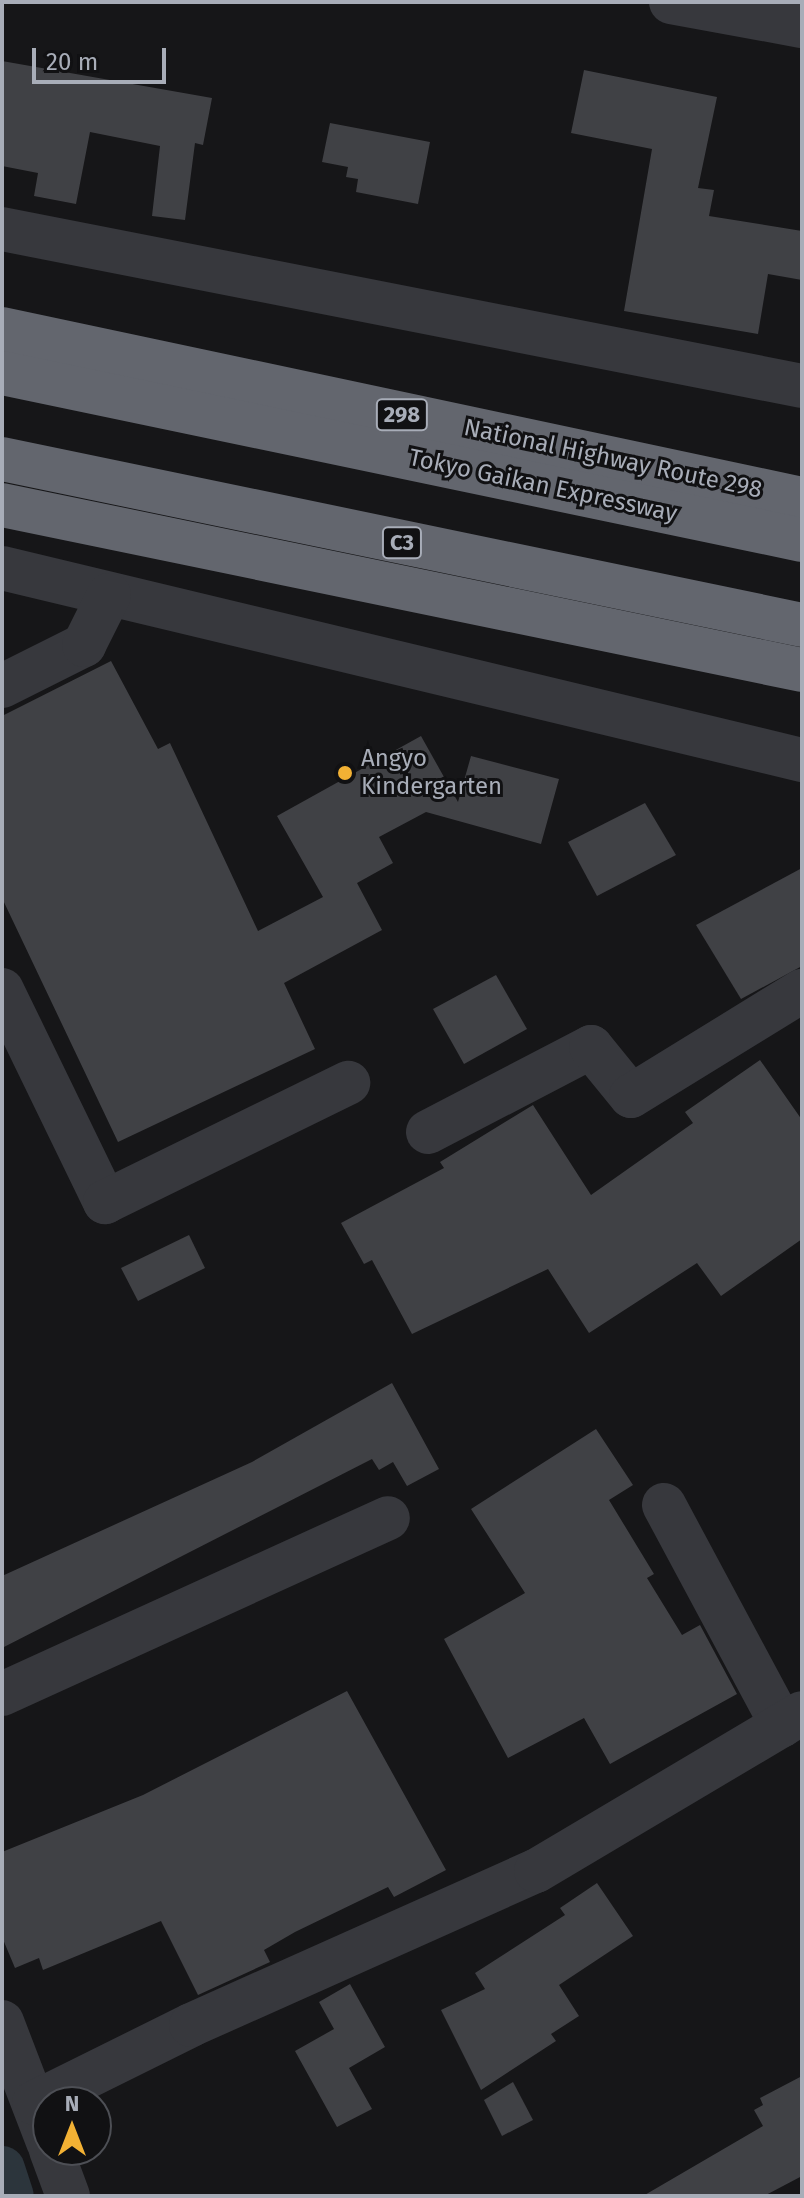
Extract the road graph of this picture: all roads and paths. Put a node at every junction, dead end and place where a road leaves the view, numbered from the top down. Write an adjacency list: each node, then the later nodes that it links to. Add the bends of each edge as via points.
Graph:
1 (671, 2): 2 (street)
2 (802, 26)
3 (2, 229): 6 (street)
4 (2, 329): 8 (highway, National Highway Route 298 / 298)
5 (2, 373): 10 (highway, Tokyo Gaikan Expressway)
6 (802, 386)
7 (2, 459): 13 (highway, C3)
8 (802, 499)
9 (2, 505): 14 (highway)
10 (802, 540)
11 (2, 568): 12 (street)
12 (109, 595): 15 (street, via 84,645); 16 (street)
13 (802, 625)
14 (796, 669)
15 (2, 686)
16 (802, 760)
17 (2, 990): 19 (street, via 105,1202)
18 (802, 991): 20 (street, via 631,1096 591,1047)
19 (348, 1083)
20 (428, 1132)
21 (664, 1505): 24 (street)
22 (388, 1518): 23 (street)
23 (2, 1694)
24 (792, 1719): 26 (street, via 536,1871)
25 (2, 2022): 27 (street)
26 (112, 2087)
27 (32, 2100)
28 (57, 2166): 29 (street)
29 (68, 2196)

